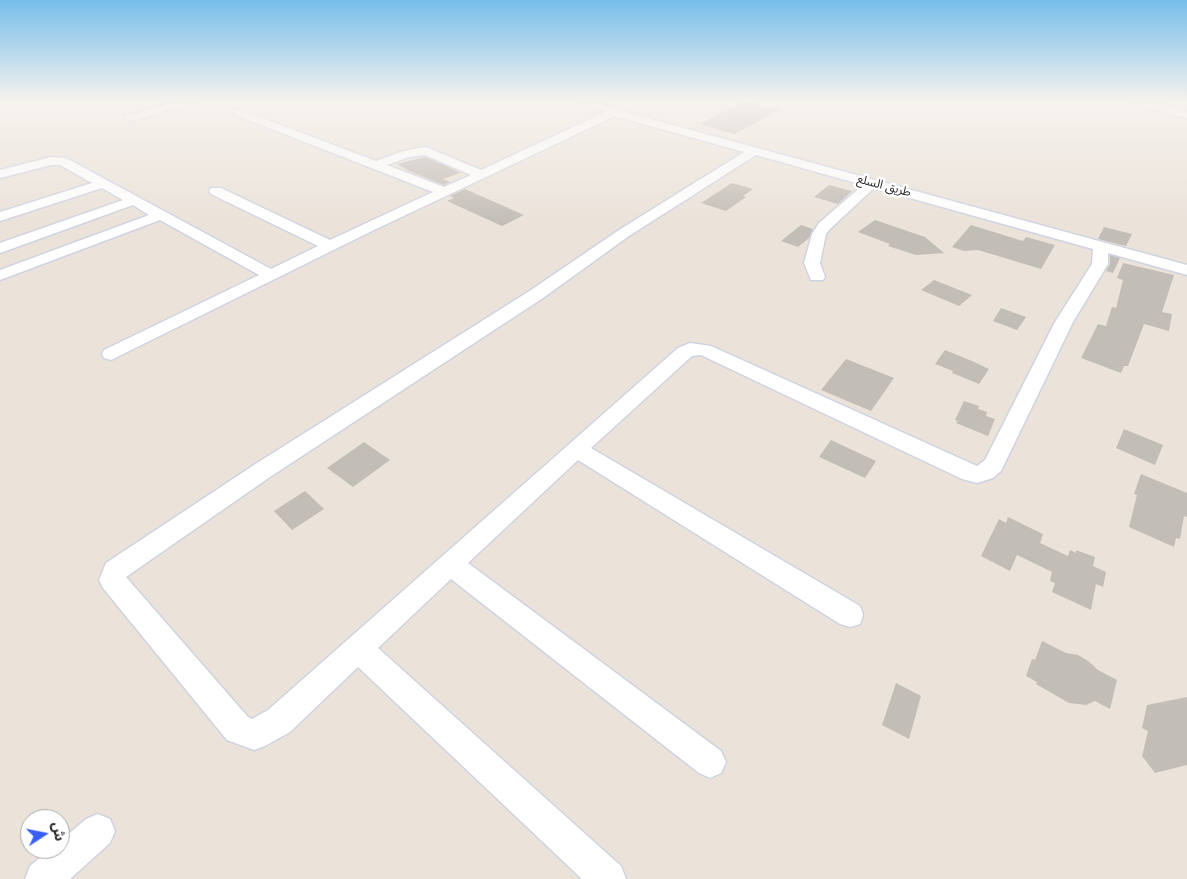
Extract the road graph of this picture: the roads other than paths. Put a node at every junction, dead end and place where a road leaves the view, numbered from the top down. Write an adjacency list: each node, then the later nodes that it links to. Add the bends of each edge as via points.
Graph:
1 (314, 142): 5 (street)
2 (549, 142): 7 (street)
3 (725, 142): 4 (street, طريق السلع)
4 (755, 150): 9 (street, طريق السلع); 28 (street, via 262,471 132,558 112,576 112,580 238,729 248,735 263,732 279,721)
5 (376, 166): 7 (street, via 407,154 426,151); 11 (street)
6 (0, 174): 8 (street, via 56,160)
7 (480, 174): 11 (street)
8 (104, 183): 12 (street); 14 (street)
9 (872, 183): 18 (street, طريق السلع); 23 (street, via 818,234 812,264)
10 (216, 191): 17 (street)
11 (443, 191): 17 (street)
12 (134, 200): 13 (street); 15 (street)
13 (161, 215): 21 (street); 22 (street)
14 (0, 217)
15 (17, 242): 16 (street); 19 (street)
16 (0, 243)
17 (330, 246): 22 (street)
18 (1100, 246): 20 (street, طريق السلع); 25 (street, via 1100,264 1064,322 992,465 985,472 970,473 697,348 685,352)
19 (0, 248)
20 (1187, 270)
21 (0, 275)
22 (270, 275): 24 (street)
23 (817, 277)
24 (111, 354)
25 (576, 449): 26 (street); 27 (street)
26 (451, 564): 28 (street); 29 (street)
27 (850, 615)
28 (358, 648): 32 (street)
29 (710, 762)
30 (98, 831): 31 (street)
31 (42, 879)
32 (608, 879)

